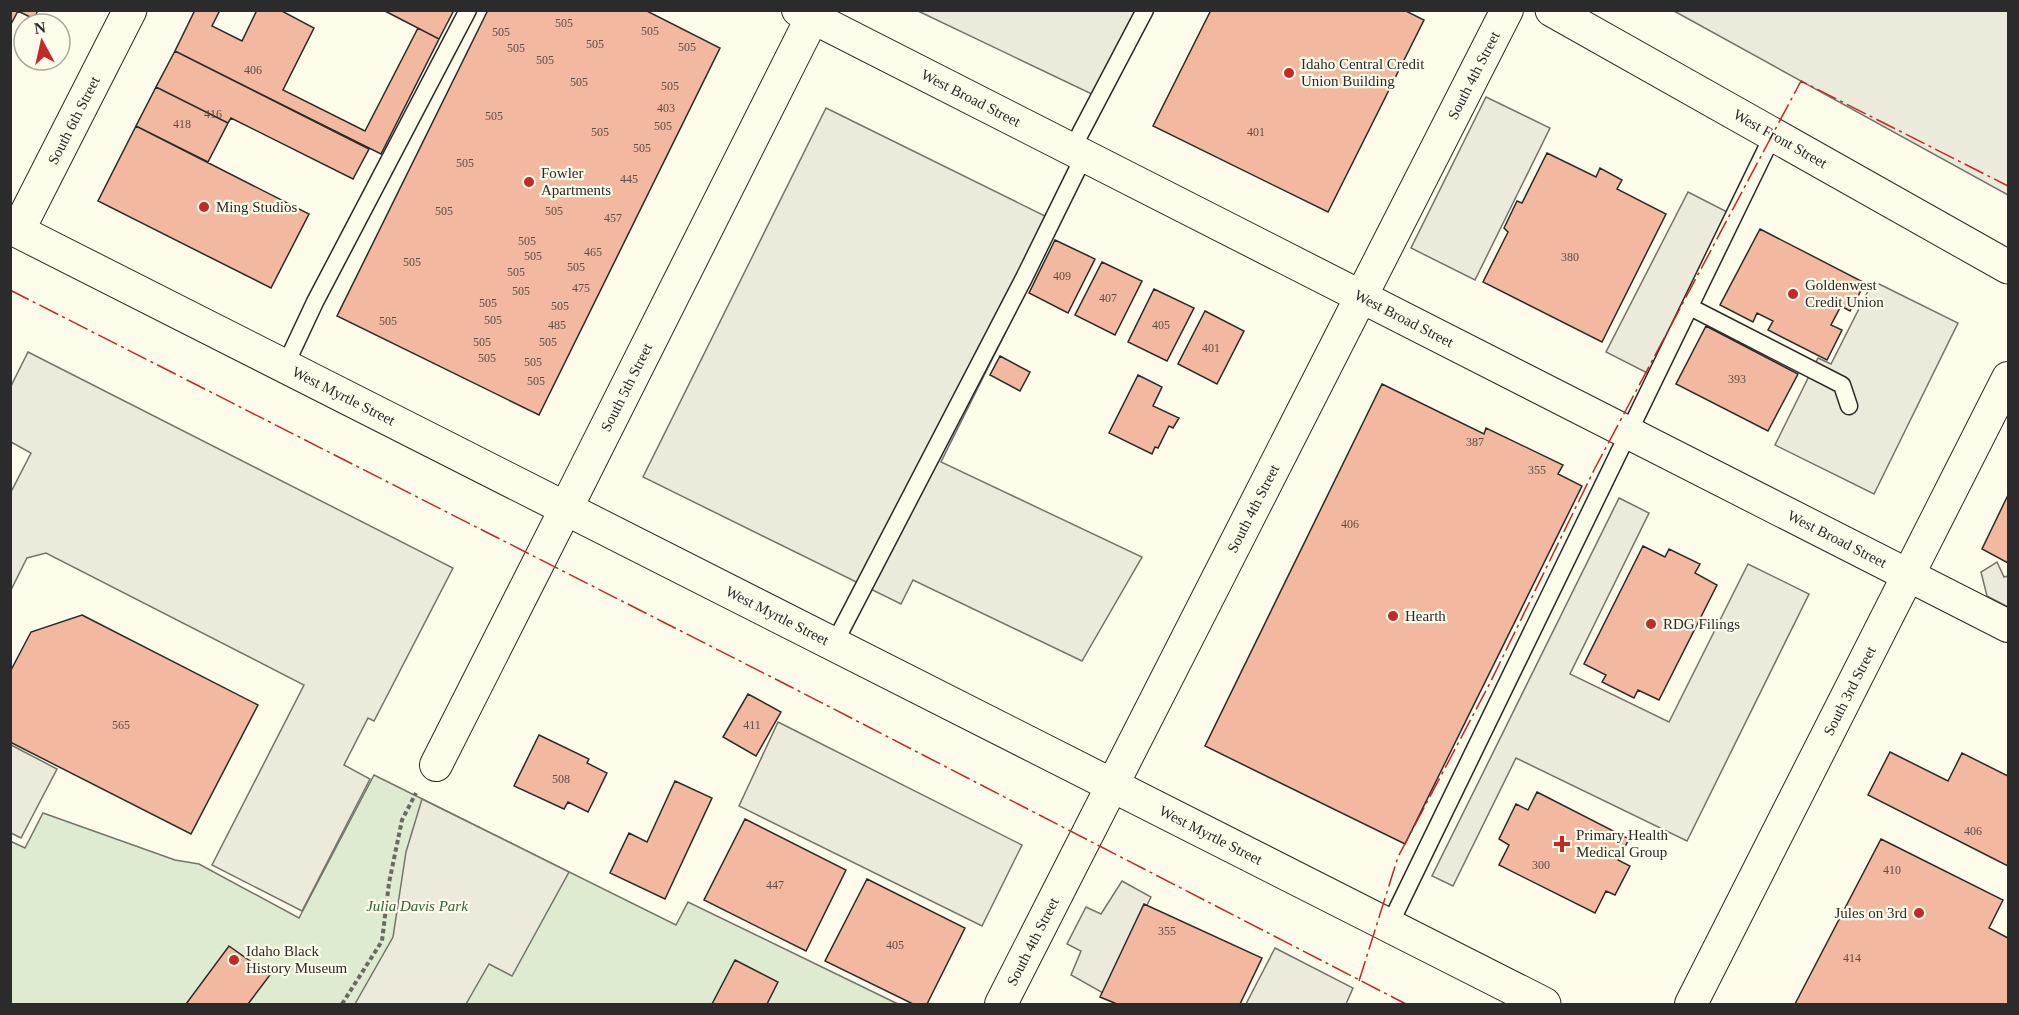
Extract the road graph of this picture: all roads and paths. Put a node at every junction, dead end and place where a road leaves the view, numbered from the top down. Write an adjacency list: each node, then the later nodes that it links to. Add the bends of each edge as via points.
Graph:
1 (130, 10): 9 (main road, South 6th Street)
2 (468, 10): 13 (lane)
3 (1145, 10): 8 (lane)
4 (1507, 10): 11 (street, South 4th Street)
5 (1552, 10): 7 (main road, West Front Street)
6 (809, 13): 8 (street, West Broad Street); 17 (main road, South 5th Street)
7 (1773, 135): 10 (main road, West Front Street); 12 (lane)
8 (1078, 153): 11 (street, West Broad Street); 20 (lane, via 1024,278)
9 (13, 233): 13 (main road, West Myrtle Street)
10 (2008, 267)
11 (1362, 297): 16 (street, West Broad Street); 22 (street, South 4th Street)
12 (1689, 307): 15 (lane, via 1842,385); 16 (lane)
13 (285, 366): 17 (main road, West Myrtle Street)
14 (2008, 378): 18 (street, South 3rd Street)
15 (1849, 406)
16 (1629, 432): 18 (street, West Broad Street); 23 (lane)
17 (566, 508): 20 (main road, West Myrtle Street); 21 (street, South 5th Street)
18 (1909, 575): 19 (street, West Broad Street); 27 (street, South 3rd Street)
19 (2008, 626)
20 (834, 644): 22 (main road, West Myrtle Street)
21 (436, 765): 24 (path, via 402,820 382,941)
22 (1114, 786): 23 (main road, West Myrtle Street); 25 (street, South 4th Street)
23 (1389, 926): 26 (main road, West Myrtle Street)
24 (342, 1005)
25 (1001, 1005)
26 (1544, 1005)
27 (1691, 1005)

